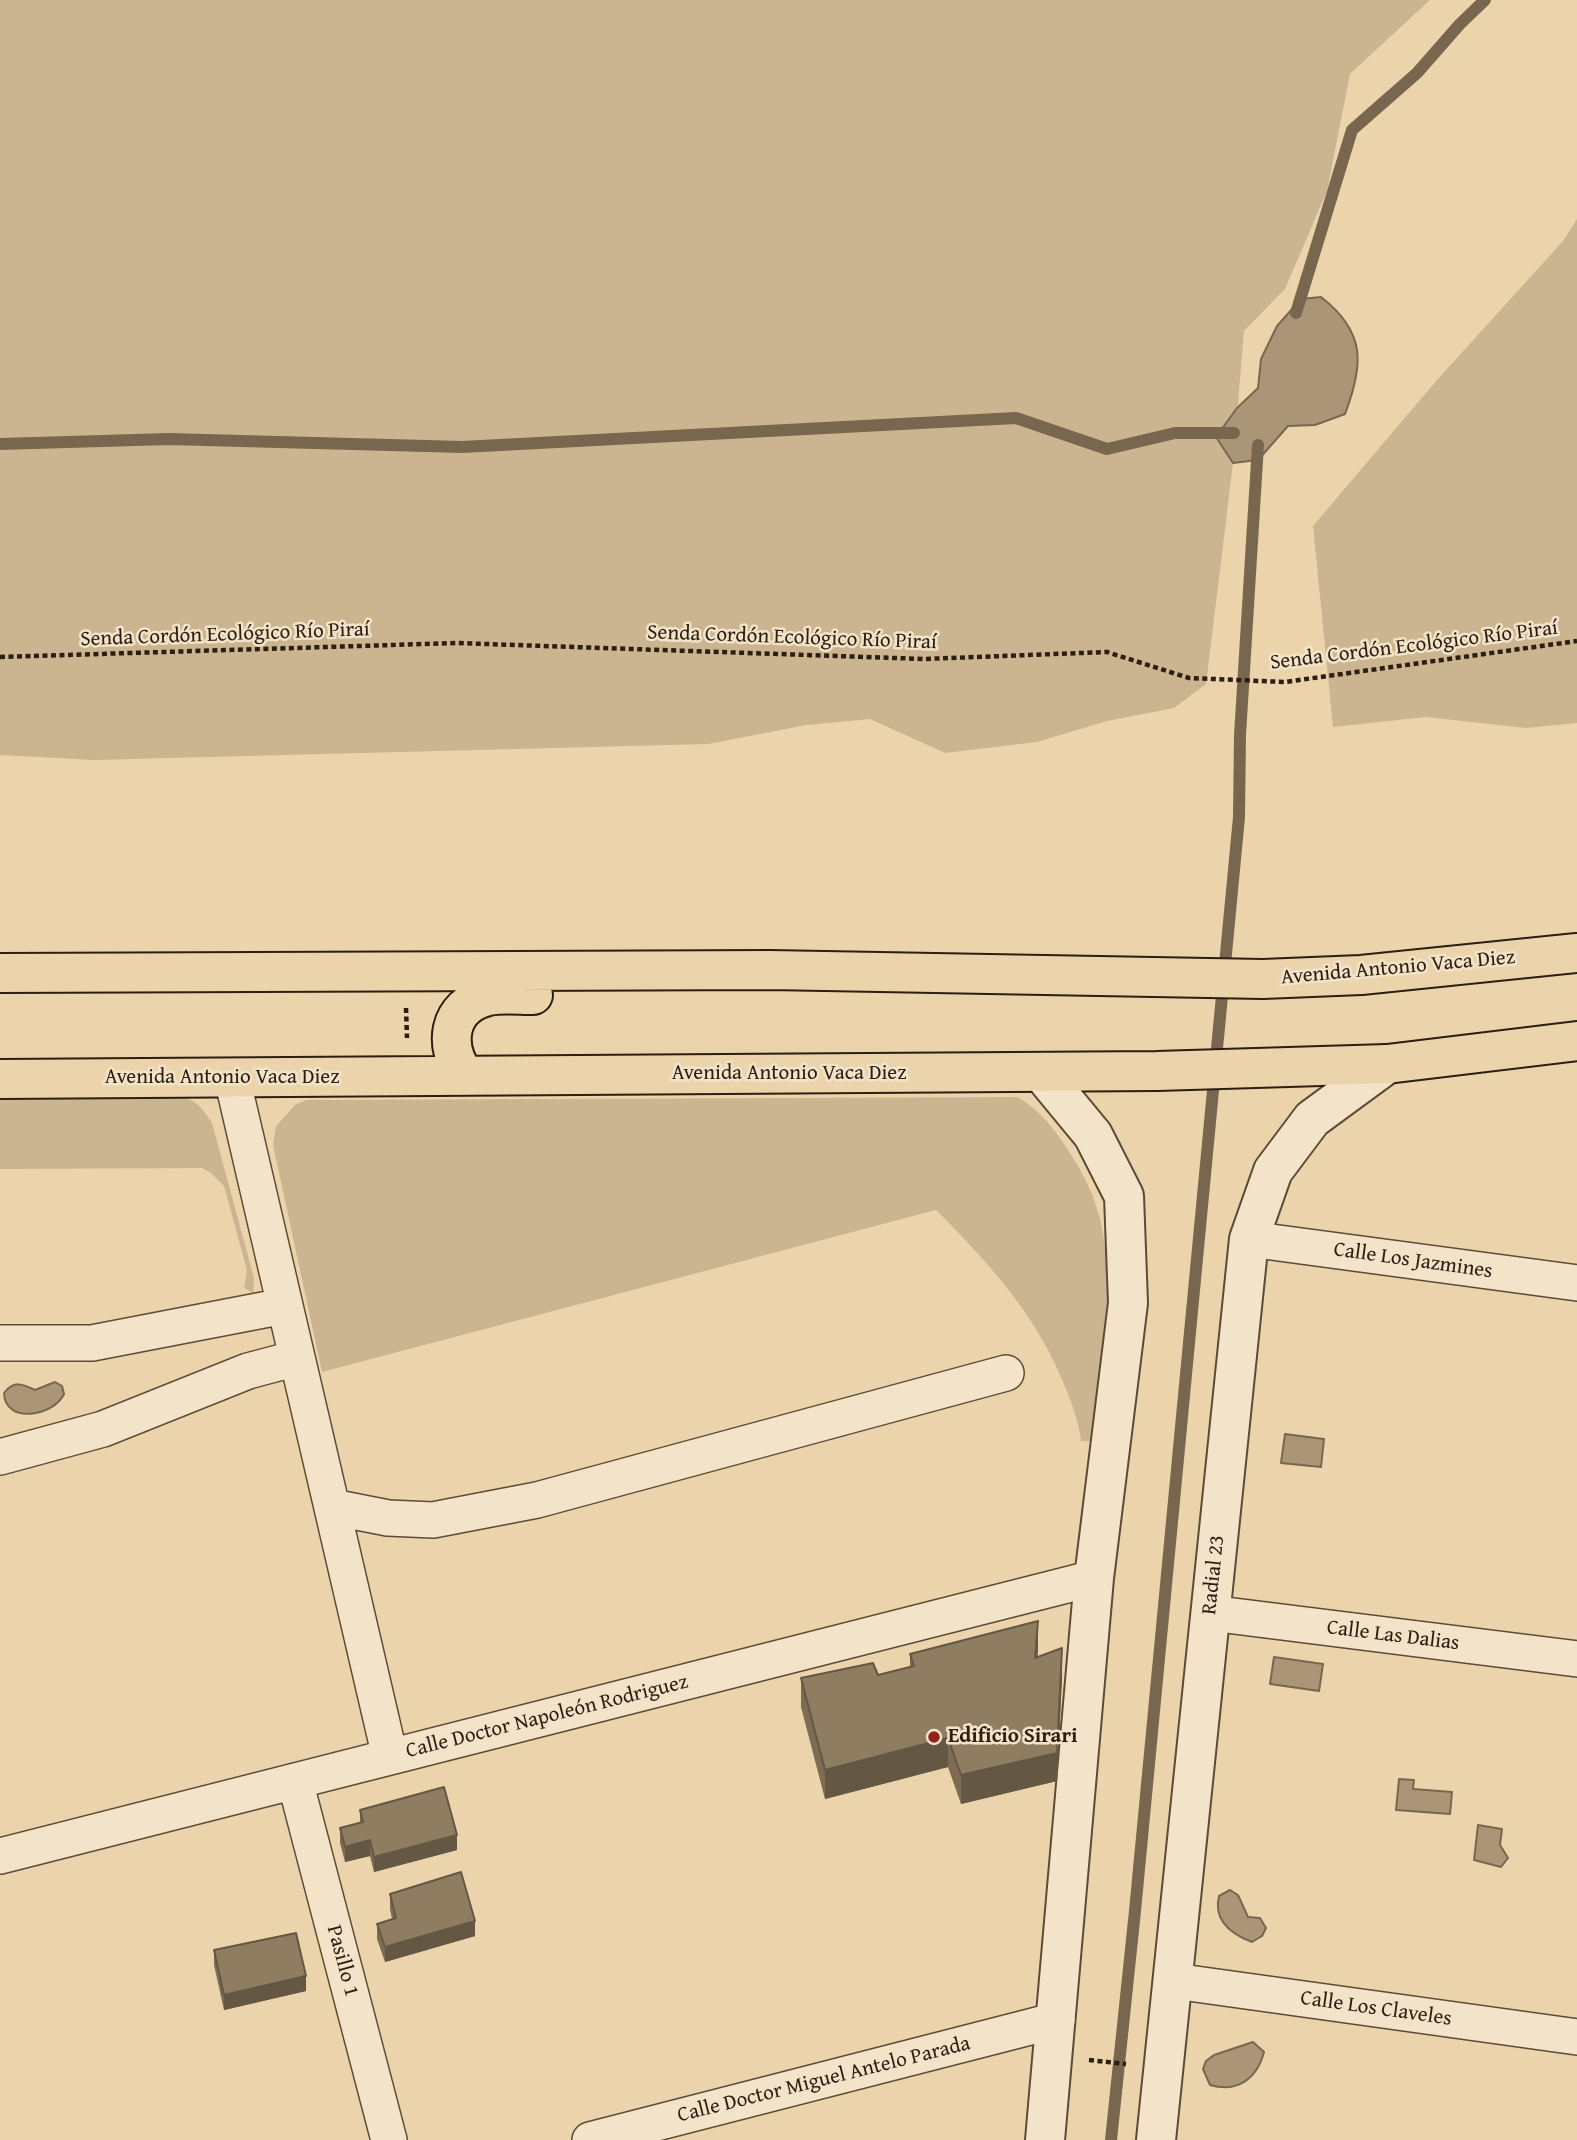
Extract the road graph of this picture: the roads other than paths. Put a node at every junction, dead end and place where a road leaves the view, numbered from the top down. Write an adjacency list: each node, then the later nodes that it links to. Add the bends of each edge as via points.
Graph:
1 (1577, 953): 2 (highway, Avenida Antonio Vaca Diez, via 1361,975 1263,979)
2 (770, 970): 3 (highway, Avenida Antonio Vaca Diez); 7 (highway, via 683,994 499,995 481,999 462,1011 452,1030 451,1047)
3 (0, 973)
4 (1577, 1041): 5 (highway, Avenida Antonio Vaca Diez)
5 (1387, 1064): 6 (highway, Avenida Antonio Vaca Diez); 10 (street, Radial 23, via 1312,1119 1273,1171)
6 (1041, 1072): 7 (highway, Avenida Antonio Vaca Diez); 18 (street, via 1093,1135 1124,1196 1128,1303)
7 (465, 1076): 8 (highway, Avenida Antonio Vaca Diez)
8 (232, 1078): 9 (highway, Avenida Antonio Vaca Diez); 12 (street)
9 (0, 1079)
10 (1249, 1239): 11 (street, Calle Los Jazmines); 19 (street, Radial 23)
11 (1577, 1283)
12 (284, 1306): 13 (street, via 92,1343); 14 (street)
13 (0, 1343)
14 (297, 1358): 16 (street, via 248,1371 103,1429); 17 (street)
15 (1006, 1373): 17 (street, via 537,1500 433,1520 388,1518)
16 (0, 1457)
17 (332, 1507): 21 (street)
18 (1094, 1578): 21 (street, Calle Doctor Napoleón Rodriguez); 25 (street)
19 (1210, 1613): 20 (street, Calle Las Dalias); 24 (street, Radial 23)
20 (1577, 1659)
21 (390, 1757): 22 (street, Calle Doctor Napoleón Rodriguez)
22 (295, 1781): 23 (street, Calle Doctor Napoleón Rodriguez); 27 (street, Pasillo 1)
23 (0, 1856)
24 (1174, 1981): 26 (street, Calle Los Claveles); 30 (street, Radial 23)
25 (1057, 2020): 28 (street, Calle Doctor Miguel Antelo Parada); 29 (street)
26 (1577, 2037)
27 (389, 2140)
28 (590, 2140)
29 (1045, 2140)
30 (1156, 2140)

